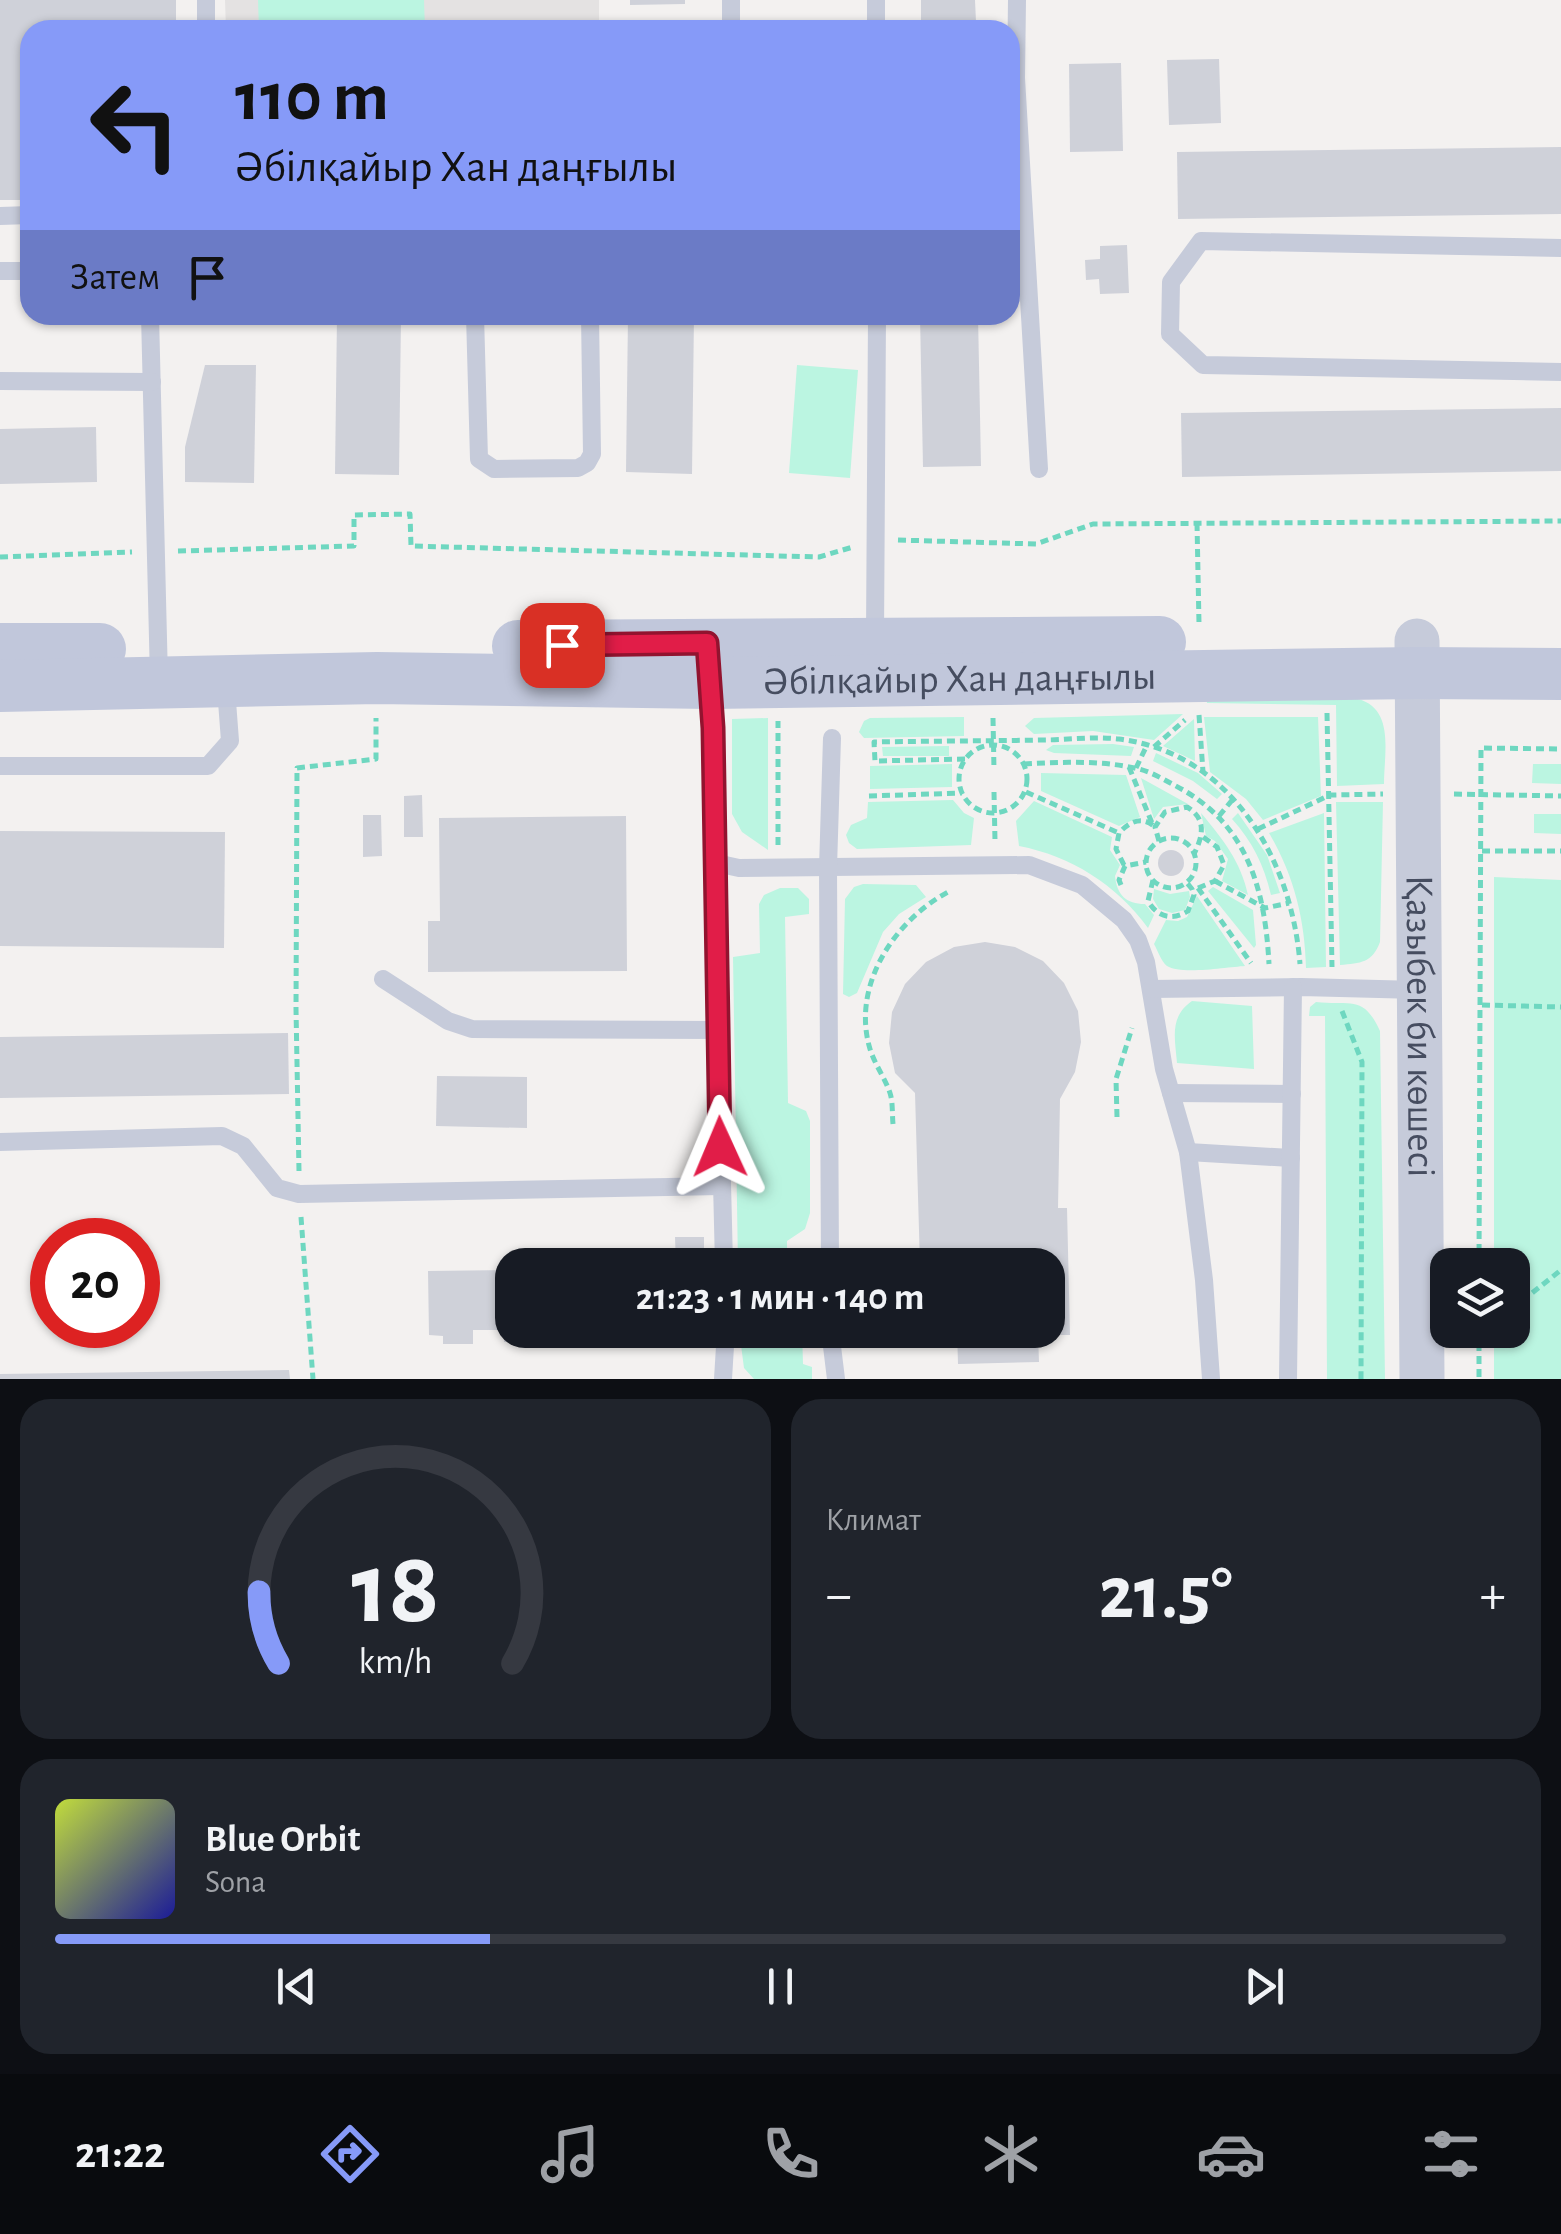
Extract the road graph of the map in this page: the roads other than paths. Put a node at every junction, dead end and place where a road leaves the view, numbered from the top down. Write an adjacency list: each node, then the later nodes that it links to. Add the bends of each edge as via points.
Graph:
1 (1020, 183): 10 (lane)
2 (1561, 248): 7 (lane, via 1202,241 1171,282 1170,334 1204,365)
3 (150, 325): 9 (lane)
4 (475, 325): 5 (lane, via 479,459 494,469 511,469 578,468 592,454)
5 (590, 325)
6 (877, 325): 14 (lane)
7 (1561, 372)
8 (0, 382): 9 (lane)
9 (152, 382): 16 (lane)
10 (1039, 469)
11 (1561, 640): 13 (main road, Әбілқайыр Хан даңғылы)
12 (0, 649): 16 (main road, Әбілқайыр Хан даңғылы)
13 (1417, 657): 14 (main road, Әбілқайыр Хан даңғылы); 17 (main road, Әбілқайыр Хан даңғылы); 27 (street, Қазыбек би көшесі)
14 (876, 662): 15 (main road, Әбілқайыр Хан даңғылы)
15 (709, 663): 16 (main road, Әбілқайыр Хан даңғылы); 18 (main road, Әбілқайыр Хан даңғылы); 22 (lane)
16 (159, 666): 18 (main road, Әбілқайыр Хан даңғылы); 19 (main road, Әбілқайыр Хан даңғылы)
17 (1561, 674)
18 (226, 681): 21 (lane, via 230,741 208,766)
19 (0, 686)
20 (832, 738): 23 (lane)
21 (0, 766)
22 (716, 863): 23 (lane); 28 (lane)
23 (828, 868): 26 (lane, via 1028,865 1056,873 1124,920 1138,940); 36 (lane)
24 (382, 979): 28 (lane, via 448,1022 472,1029)
25 (1297, 987): 26 (lane); 27 (lane); 30 (lane)
26 (1151, 990): 29 (lane)
27 (1419, 990): 43 (street, Қазыбек би көшесі)
28 (719, 1030): 34 (lane)
29 (1171, 1093): 30 (lane); 32 (lane)
30 (1292, 1094): 33 (lane)
31 (0, 1142): 34 (lane, via 222,1136 243,1146 277,1188 300,1194)
32 (1188, 1152): 33 (lane); 41 (lane)
33 (1291, 1158): 42 (lane)
34 (720, 1186): 35 (lane)
35 (723, 1248)
36 (830, 1248)
37 (725, 1348): 39 (lane)
38 (832, 1348): 40 (lane)
39 (723, 1379)
40 (836, 1379)
41 (1211, 1379)
42 (1288, 1379)
43 (1422, 1379)

